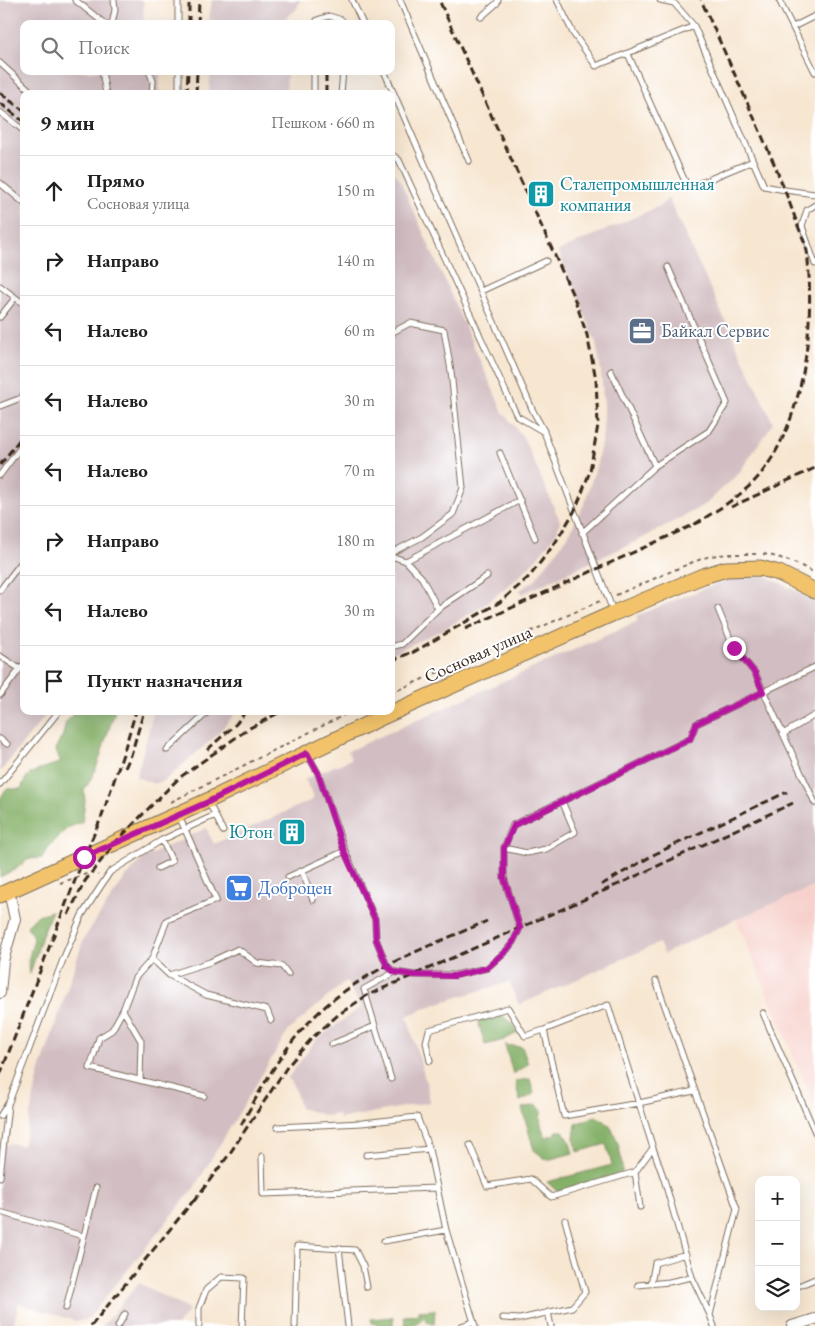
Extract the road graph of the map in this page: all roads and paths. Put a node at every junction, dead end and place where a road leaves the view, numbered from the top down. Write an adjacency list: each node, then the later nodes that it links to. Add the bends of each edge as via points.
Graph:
1 (75, 0): 12 (lane)
2 (114, 0): 13 (lane)
3 (178, 0): 14 (lane)
4 (352, 0): 17 (lane)
5 (400, 0): 40 (lane)
6 (498, 0): 11 (lane)
7 (557, 0): 20 (lane, via 573,33 596,66)
8 (660, 0): 18 (lane, via 674,3)
9 (779, 0): 19 (lane)
10 (815, 16): 19 (lane)
11 (481, 17)
12 (100, 20)
13 (113, 20)
14 (178, 20)
15 (317, 20): 16 (lane, via 329,16)
16 (342, 20)
17 (361, 20)
18 (694, 26): 20 (lane); 41 (lane)
19 (793, 27): 22 (lane)
20 (628, 54): 41 (lane, via 688,188)
21 (0, 63): 29 (lane)
22 (815, 72)
23 (103, 75): 30 (lane)
24 (150, 75): 31 (lane)
25 (179, 75): 32 (lane)
26 (314, 75): 33 (lane)
27 (343, 75): 34 (lane)
28 (386, 75): 35 (lane)
29 (30, 90)
30 (105, 90)
31 (152, 90)
32 (179, 90)
33 (314, 90)
34 (341, 90)
35 (392, 90)
36 (395, 96): 50 (lane)
37 (0, 112): 38 (lane)
38 (20, 128)
39 (395, 157): 58 (lane, via 517,416)
40 (469, 161)
41 (753, 161): 43 (lane, via 764,186)
42 (0, 183): 44 (lane)
43 (815, 194)
44 (20, 200)
45 (815, 206): 47 (lane, via 806,210 802,226)
46 (546, 261): 50 (lane)
47 (815, 264)
48 (668, 267): 61 (lane, via 728,403 709,431)
49 (0, 286): 51 (lane)
50 (480, 291): 58 (lane)
51 (15, 298): 52 (lane); 53 (lane)
52 (20, 301)
53 (0, 317)
54 (395, 330): 66 (lane, via 410,323 444,330 452,372 463,488 453,514)
55 (611, 371): 61 (lane)
56 (20, 398): 57 (lane)
57 (0, 406)
58 (544, 432): 64 (lane)
59 (20, 448): 62 (lane)
60 (500, 453): 63 (lane)
61 (655, 466): 64 (lane)
62 (0, 475)
63 (520, 500): 65 (lane); 68 (lane)
64 (582, 533): 75 (lane)
65 (535, 538)
66 (395, 553)
67 (395, 557): 68 (lane)
68 (406, 561): 73 (lane, via 422,578)
69 (20, 564): 71 (lane)
70 (487, 576): 73 (lane)
71 (0, 590)
72 (815, 591): 75 (main road, Сосновая улица, via 770,570 726,569)
73 (438, 609): 76 (lane, via 402,644)
74 (718, 609): 81 (lane, via 734,648 755,673)
75 (614, 613): 83 (main road, Сосновая улица)
76 (395, 647)
77 (0, 656): 78 (lane)
78 (20, 666)
79 (815, 667): 81 (lane)
80 (20, 670): 82 (lane)
81 (763, 692): 88 (lane); 94 (lane, via 696,724 690,739)
82 (0, 695)
83 (395, 708)
84 (56, 715): 93 (lane)
85 (204, 715): 91 (lane)
86 (379, 715): 92 (main road, Сосновая улица)
87 (815, 715): 88 (lane)
88 (782, 734): 96 (lane)
89 (0, 738): 90 (lane)
90 (7, 744)
91 (167, 750)
92 (307, 753): 95 (main road, Сосновая улица); 103 (lane, via 318,773)
93 (0, 784)
94 (562, 801): 102 (lane, via 514,825); 102 (lane, via 575,832 546,850 527,853)
95 (208, 802): 97 (main road, Сосновая улица); 98 (lane)
96 (815, 803)
97 (178, 815): 99 (lane); 107 (main road, Сосновая улица)
98 (215, 815): 99 (lane); 100 (lane)
99 (184, 830): 101 (lane); 109 (lane, via 216,900 167,920)
100 (223, 831)
101 (162, 840): 104 (lane, via 172,860); 127 (lane, via 110,872 82,915)
102 (504, 848): 111 (lane, via 504,878 520,928 507,950 487,968 454,976)
103 (344, 851): 105 (lane); 111 (lane, via 375,919 376,939 387,966)
104 (158, 868)
105 (302, 871): 106 (lane); 108 (lane)
106 (288, 877)
107 (5, 893): 110 (street, via 15,918)
108 (313, 900)
109 (152, 959): 113 (lane); 116 (lane, via 134,978)
110 (1, 961): 115 (street)
111 (394, 972): 119 (lane, via 364,989)
112 (288, 974): 113 (lane, via 282,966 257,963 238,949)
113 (169, 975): 118 (lane, via 206,995 267,1010)
114 (656, 981): 125 (lane)
115 (0, 993)
116 (123, 1010): 124 (lane, via 141,1041); 124 (lane, via 112,1030 99,1038 90,1068)
117 (763, 1013): 131 (lane)
118 (271, 1020)
119 (375, 1026): 121 (lane); 123 (lane)
120 (544, 1030): 122 (lane, via 525,1036 508,1008 429,1030 426,1042); 128 (lane, via 564,1116); 128 (lane, via 608,1005)
121 (332, 1044)
122 (430, 1061)
123 (391, 1079)
124 (140, 1080): 126 (lane)
125 (694, 1091): 128 (lane); 158 (lane, via 737,1209)
126 (204, 1096)
127 (9, 1102): 129 (lane); 138 (lane)
128 (639, 1104): 133 (lane)
129 (0, 1116)
130 (277, 1127): 134 (lane, via 417,1118)
131 (815, 1132)
132 (470, 1145): 137 (lane, via 487,1186 531,1179 551,1197)
133 (653, 1148): 137 (lane); 148 (lane)
134 (429, 1149): 135 (lane); 140 (lane)
135 (366, 1155)
136 (262, 1156): 140 (lane, via 263,1194)
137 (635, 1172): 141 (lane)
138 (0, 1177)
139 (96, 1188): 145 (lane)
140 (437, 1188): 144 (lane)
141 (640, 1207)
142 (0, 1212): 145 (lane)
143 (565, 1220): 156 (lane, via 585,1292 572,1306)
144 (446, 1230): 146 (lane); 161 (lane)
145 (83, 1236): 155 (lane)
146 (384, 1241)
147 (339, 1248): 154 (lane, via 355,1250 363,1266); 165 (lane, via 297,1246); 166 (lane)
148 (686, 1254): 149 (lane); 151 (lane, via 655,1263)
149 (692, 1277): 151 (lane); 158 (lane)
150 (815, 1279): 153 (lane)
151 (651, 1284): 152 (lane)
152 (638, 1285)
153 (800, 1285)
154 (367, 1287)
155 (66, 1308)
156 (548, 1312): 159 (lane); 168 (lane)
157 (125, 1314): 162 (lane)
158 (710, 1315): 169 (lane)
159 (503, 1318)
160 (811, 1322): 170 (street)
161 (474, 1324): 167 (lane)
162 (118, 1326)
163 (199, 1326): 164 (lane, via 206,1290 221,1277 244,1278)
164 (242, 1326)
165 (295, 1326)
166 (348, 1326)
167 (461, 1326)
168 (551, 1326)
169 (714, 1326)
170 (792, 1326)

